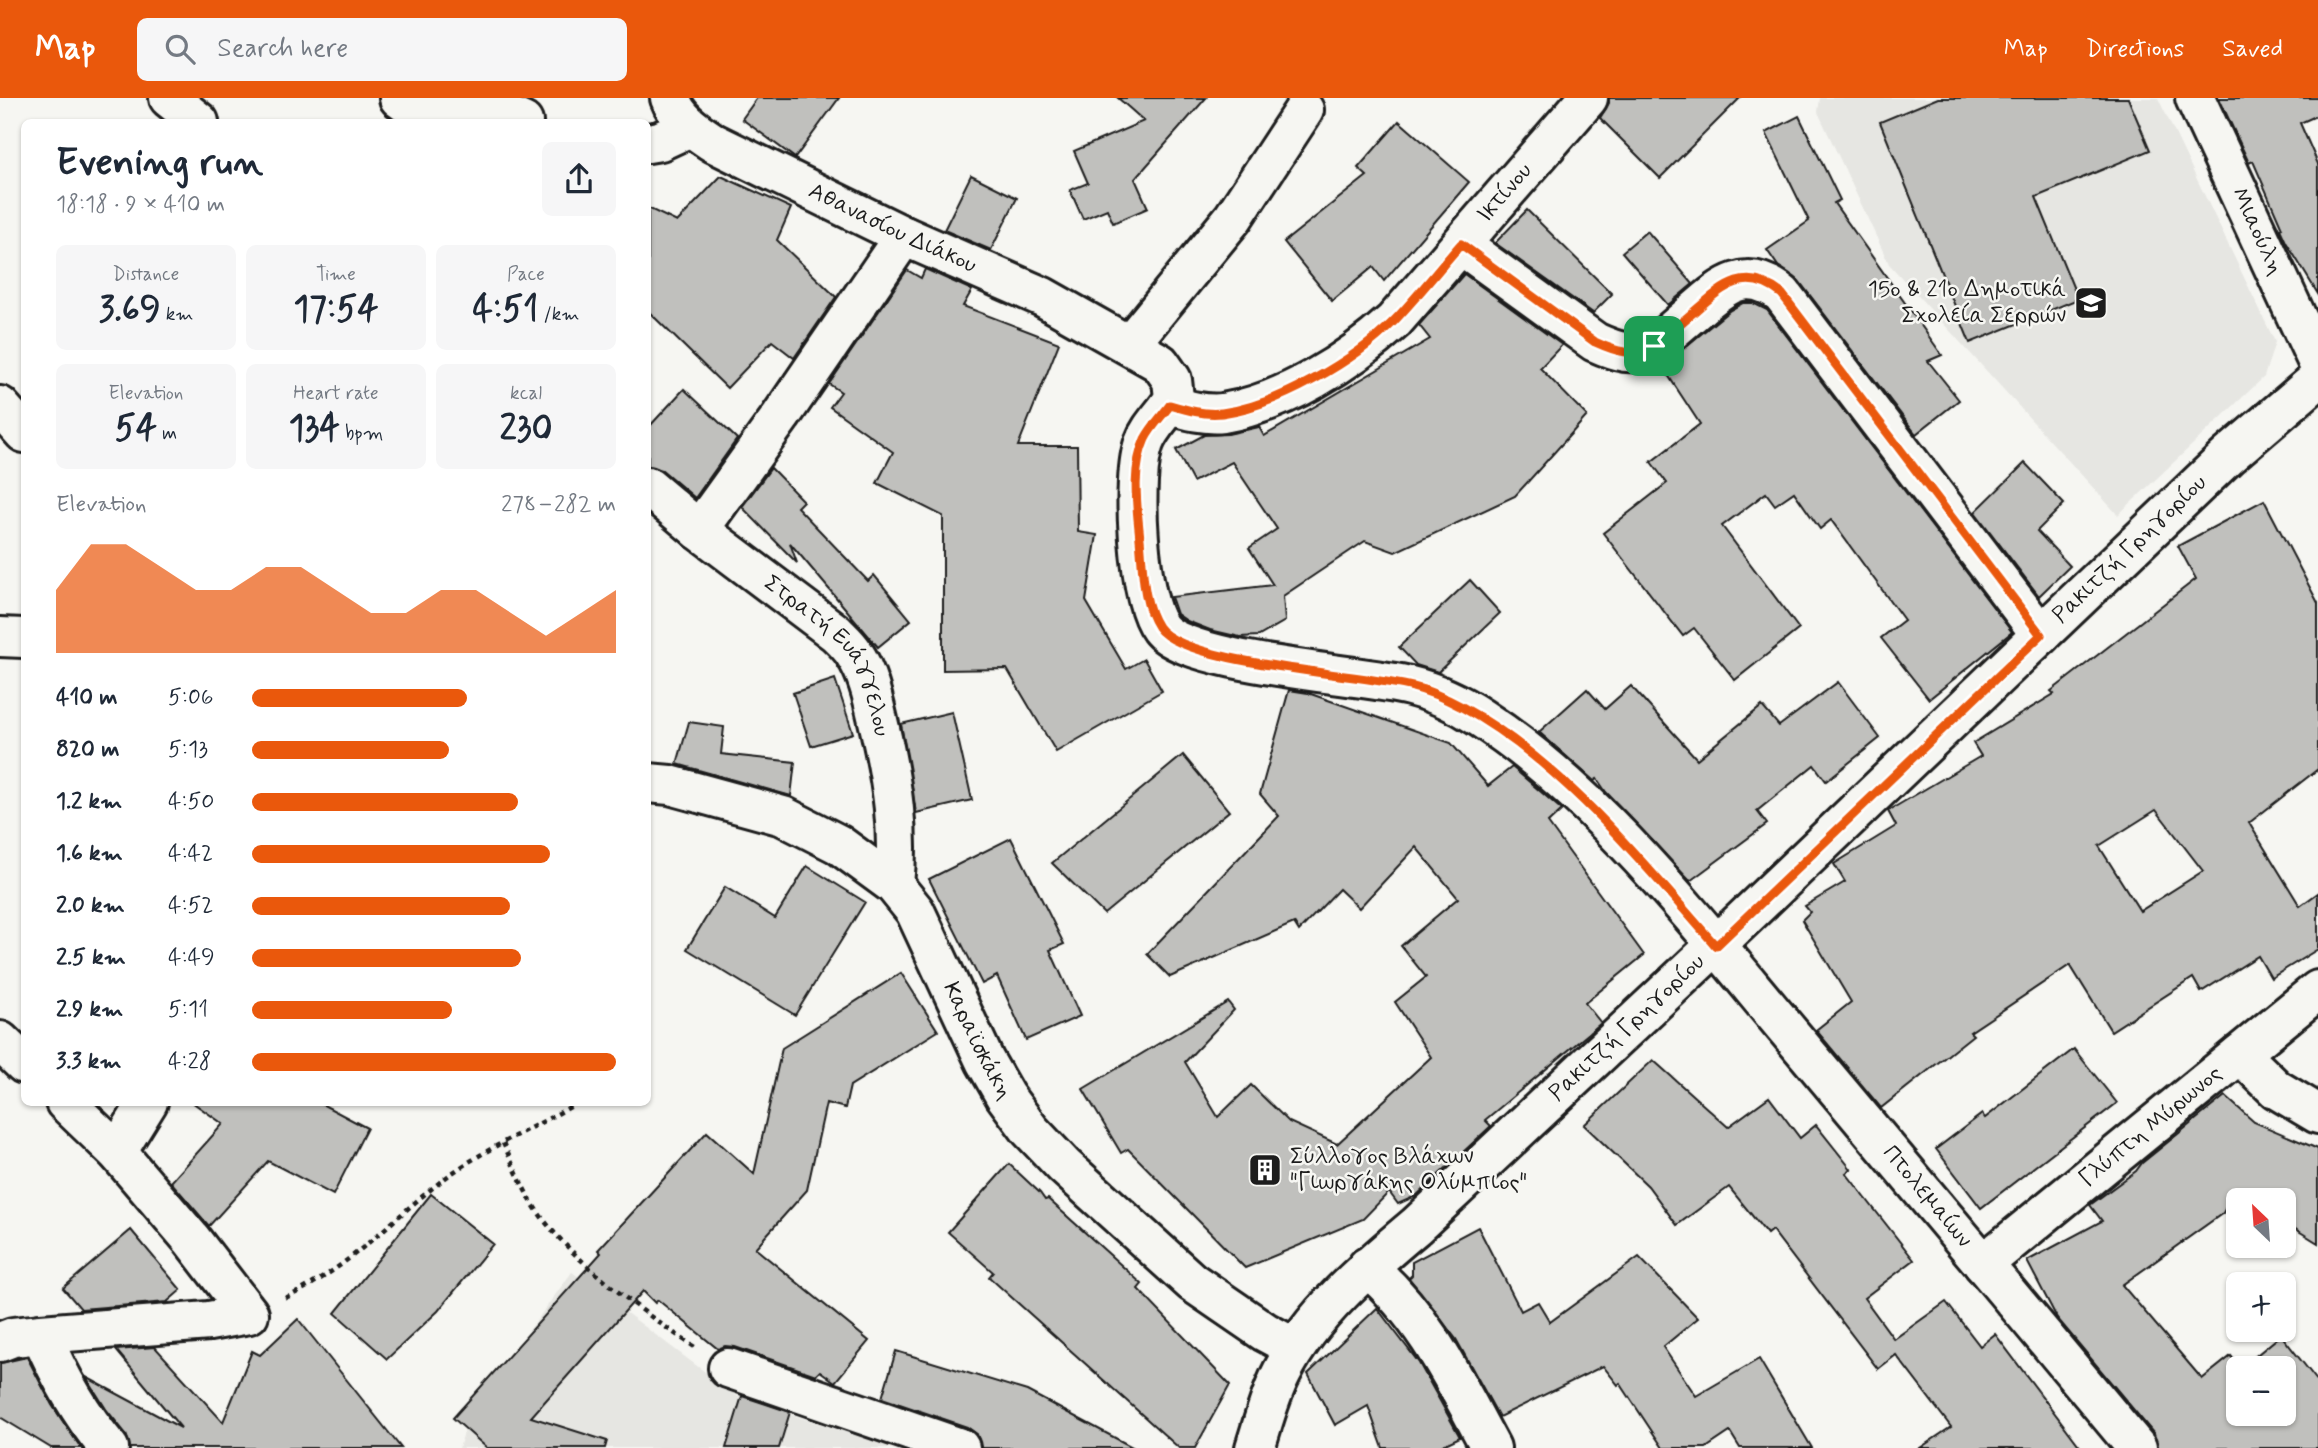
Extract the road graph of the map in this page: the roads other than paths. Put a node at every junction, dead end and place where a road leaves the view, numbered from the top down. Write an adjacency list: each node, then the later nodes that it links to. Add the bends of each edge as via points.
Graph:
1 (169, 98): 8 (street)
2 (399, 98): 5 (street, via 413,108 440,109)
3 (1588, 98): 12 (street, Ικτίνου)
4 (2195, 98): 14 (street, Μιαούλη)
5 (471, 99): 9 (street)
6 (1304, 110): 13 (street, via 1233,218)
7 (680, 112): 10 (street, via 660,141); 11 (street, Αθανασίου Διάκου, via 714,143)
8 (195, 119)
9 (516, 119)
10 (651, 142)
11 (904, 236): 13 (street, Αθανασίου Διάκου, via 1051,301); 20 (street)
12 (1461, 244): 16 (street, Ικτίνου, via 1394,321 1360,351 1328,370 1275,397 1222,413); 21 (street, via 1595,342 1630,354 1654,346 1730,284 1748,280 1769,285 1782,294)
13 (1130, 344): 16 (street, Αθανασίου Διάκου, via 1169,374 1175,392)
14 (2318, 363)
15 (2318, 380): 21 (street, Ρακιτζή Γρηγορίου, via 2228,456)
16 (1170, 405): 26 (street, via 1146,437 1137,491 1143,573 1149,604 1164,633 1181,643 1238,658 1413,687 1461,706 1546,767 1618,836)
17 (0, 406): 18 (street)
18 (21, 429)
19 (651, 490): 20 (street, Στρατή Ευάγγελου)
20 (699, 530): 25 (street, Στρατή Ευάγγελου, via 836,633 859,661 876,709 894,798)
21 (2041, 635): 26 (street, Ρακιτζή Γρηγορίου)
22 (0, 637): 23 (street)
23 (21, 638)
24 (651, 783): 25 (street, Καραϊσκάκη, via 783,816 838,844)
25 (894, 885): 39 (street, Καραϊσκάκη, via 915,911 985,1061 1030,1130 1192,1282)
26 (1716, 946): 35 (street, Πτολεμαίων); 36 (street, Ρακιτζή Γρηγορίου)
27 (2318, 990): 29 (street, Γλύπτη Μύρωνος)
28 (0, 1041): 30 (street)
29 (2240, 1054): 33 (street, via 2276,1088); 35 (street, Γλύπτη Μύρωνος)
30 (21, 1061)
31 (69, 1106): 34 (street)
32 (146, 1106): 34 (street)
33 (2318, 1114)
34 (117, 1153): 37 (street, via 249,1314)
35 (1983, 1264): 45 (street, Πτολεμαίων)
36 (1367, 1267): 39 (street, Ρακιτζή Γρηγορίου); 44 (street, via 1398,1295 1425,1330)
37 (41, 1334): 38 (street); 41 (street, via 58,1375)
38 (0, 1342)
39 (1295, 1348): 43 (street, Ρακιτζή Γρηγορίου, via 1280,1374)
40 (728, 1368): 42 (street)
41 (109, 1448)
42 (960, 1448)
43 (1255, 1448)
44 (1491, 1448)
45 (2137, 1448)

